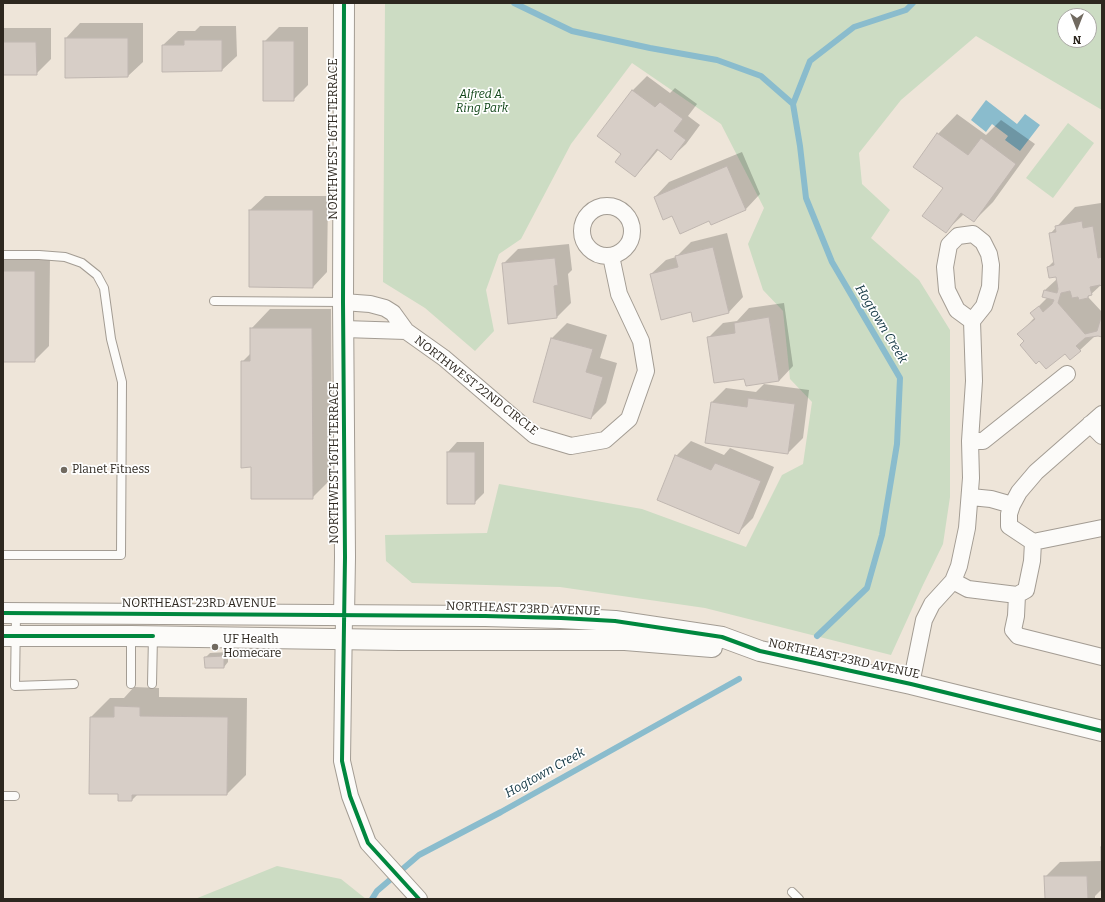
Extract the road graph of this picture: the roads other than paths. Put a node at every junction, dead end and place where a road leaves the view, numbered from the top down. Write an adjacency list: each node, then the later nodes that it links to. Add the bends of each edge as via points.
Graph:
1 (344, 3): 5 (street, NORTHWEST 16TH TERRACE)
2 (3, 255): 17 (lane, via 65,257 82,263 97,275 104,288 111,340 122,382 122,430 121,555)
3 (611, 256): 8 (street, NORTHWEST 22ND CIRCLE, via 619,294 641,341 646,372 629,419 605,440 571,446 534,435 444,358)
4 (214, 301): 5 (lane)
5 (343, 302): 7 (street, NORTHWEST 16TH TERRACE); 8 (street, NORTHWEST 22ND CIRCLE, via 385,308 393,313)
6 (972, 321): 6 (street, via 957,310 946,290 945,267 949,245 958,236 973,234 983,242 991,265 990,287 984,306); 12 (street, via 974,382)
7 (344, 329): 8 (street, NORTHWEST 22ND CIRCLE); 21 (street, NORTHWEST 16TH TERRACE)
8 (406, 331)
9 (1067, 374): 12 (street, via 983,441)
10 (1096, 419): 11 (street); 14 (street, via 1036,472)
11 (1102, 436)
12 (970, 441): 13 (street)
13 (970, 497): 14 (street); 18 (street, via 967,528)
14 (1012, 505): 16 (street, via 1009,526)
15 (1102, 528): 16 (street)
16 (1033, 542): 19 (street, via 1026,590)
17 (3, 555)
18 (953, 581): 19 (street, via 968,589); 31 (street, via 932,604 924,620)
19 (1017, 595): 27 (street, via 1013,630 1018,636)
20 (10, 613): 21 (street, NORTHEAST 23RD AVENUE); 22 (lane)
21 (344, 616): 25 (street, NORTHWEST 16TH TERRACE); 26 (street, NORTHEAST 23RD AVENUE, via 561,618 615,621 722,637)
22 (9, 636): 23 (street, NORTHEAST 23RD AVENUE); 28 (lane, via 15,686)
23 (131, 636): 24 (street, NORTHEAST 23RD AVENUE); 29 (lane)
24 (153, 636): 25 (street, NORTHEAST 23RD AVENUE); 30 (lane)
25 (344, 639): 26 (street, NORTHEAST 23RD AVENUE, via 625,640); 36 (street, NORTHWEST 16TH TERRACE, via 342,761 350,796 368,843)
26 (760, 651): 31 (street, NORTHEAST 23RD AVENUE)
27 (1102, 657)
28 (74, 684)
29 (131, 684)
30 (152, 684)
31 (911, 684): 32 (street, NORTHEAST 23RD AVENUE)
32 (1102, 732)
33 (3, 796): 34 (lane)
34 (14, 796)
35 (792, 892): 37 (lane)
36 (419, 899)
37 (799, 899)

